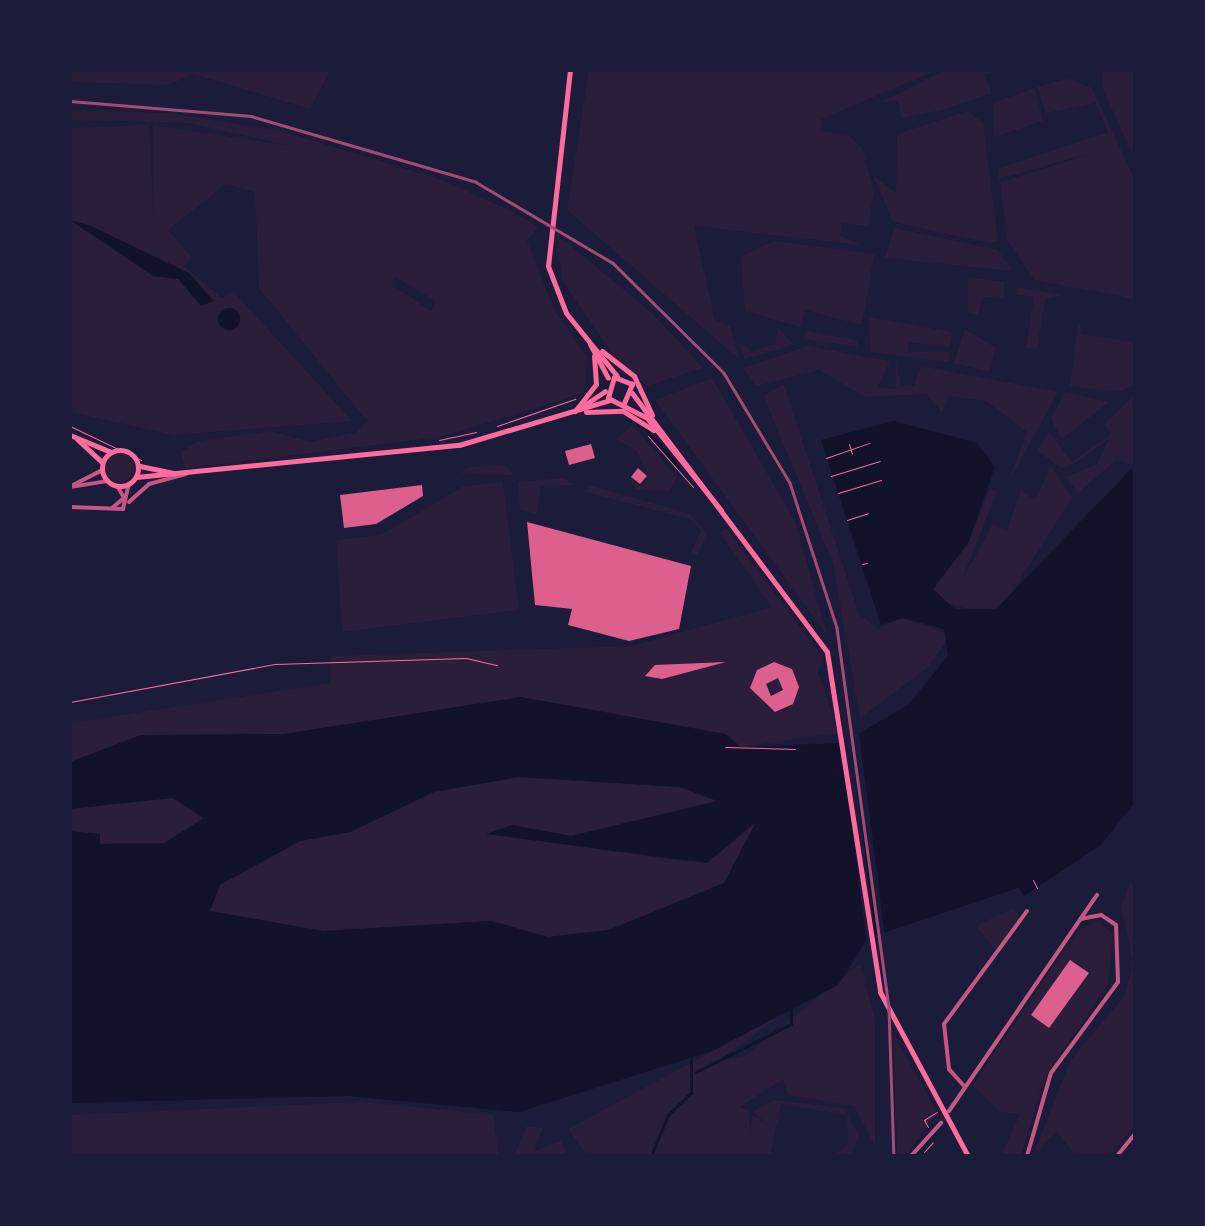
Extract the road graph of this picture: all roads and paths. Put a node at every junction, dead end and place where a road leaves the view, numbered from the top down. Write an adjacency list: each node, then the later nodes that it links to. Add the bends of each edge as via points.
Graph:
1 (568, 72): 2 (main road, via 548,229 550,280)
2 (592, 346): 3 (main road); 4 (main road); 5 (main road); 11 (main road, via 634,376)
3 (617, 376): 4 (main road); 7 (main road)
4 (608, 381): 6 (main road)
5 (594, 389): 10 (main road); 16 (path)
6 (605, 391): 8 (main road); 10 (main road)
7 (632, 393): 9 (main road); 11 (main road)
8 (610, 400): 9 (main road); 10 (main road)
9 (624, 402): 15 (main road)
10 (573, 412): 15 (main road, via 622,411); 26 (main road, via 459,445)
11 (656, 422): 47 (main road)
12 (70, 426): 24 (path, via 128,446)
13 (642, 428): 42 (path)
14 (72, 436): 18 (main road); 22 (main road)
15 (661, 436): 47 (main road)
16 (430, 441)
17 (849, 449): 17 (path, via 867,443 867,450); 19 (path)
18 (111, 452): 22 (main road); 23 (main road, via 130,452)
19 (826, 458)
20 (880, 461): 21 (path)
21 (869, 464): 25 (path); 27 (path)
22 (102, 466): 32 (main road); 35 (street)
23 (138, 466): 26 (main road); 30 (main road)
24 (149, 466)
25 (870, 469)
26 (186, 474): 30 (main road); 43 (street, via 149,484)
27 (832, 476)
28 (877, 476): 34 (path)
29 (872, 477): 34 (path)
30 (136, 478): 33 (main road)
31 (867, 478): 34 (path)
32 (106, 481): 35 (street); 36 (main road)
33 (130, 484): 36 (main road); 43 (street)
34 (866, 484): 37 (path); 38 (path); 39 (path); 40 (path); 41 (path)
35 (70, 486)
36 (118, 487): 45 (street, via 124,498)
37 (879, 488)
38 (873, 489)
39 (868, 491)
40 (861, 492)
41 (838, 493)
42 (704, 501)
43 (130, 502): 45 (street)
44 (70, 507): 45 (street)
45 (110, 509)
46 (868, 513): 48 (path)
47 (730, 520): 61 (main road, via 827,652 876,977 896,1029)
48 (847, 520)
49 (868, 562): 50 (path)
50 (862, 564)
51 (497, 665): 52 (path, via 466,658 275,664)
52 (70, 702)
53 (725, 747): 54 (path)
54 (795, 749)
55 (1032, 880): 56 (path)
56 (1037, 888)
57 (1096, 895): 59 (street)
58 (1026, 911): 60 (street, via 944,1024 950,1070)
59 (1080, 919): 60 (street); 68 (street, via 1101,915 1119,934 1118,982 1051,1072)
60 (966, 1087): 61 (street)
61 (943, 1111): 63 (path, via 924,1120); 67 (main road)
62 (941, 1123): 66 (street)
63 (931, 1131)
64 (1135, 1134): 69 (street)
65 (936, 1138): 66 (path)
66 (914, 1156)
67 (968, 1156)
68 (1027, 1156)
69 (1117, 1156)

